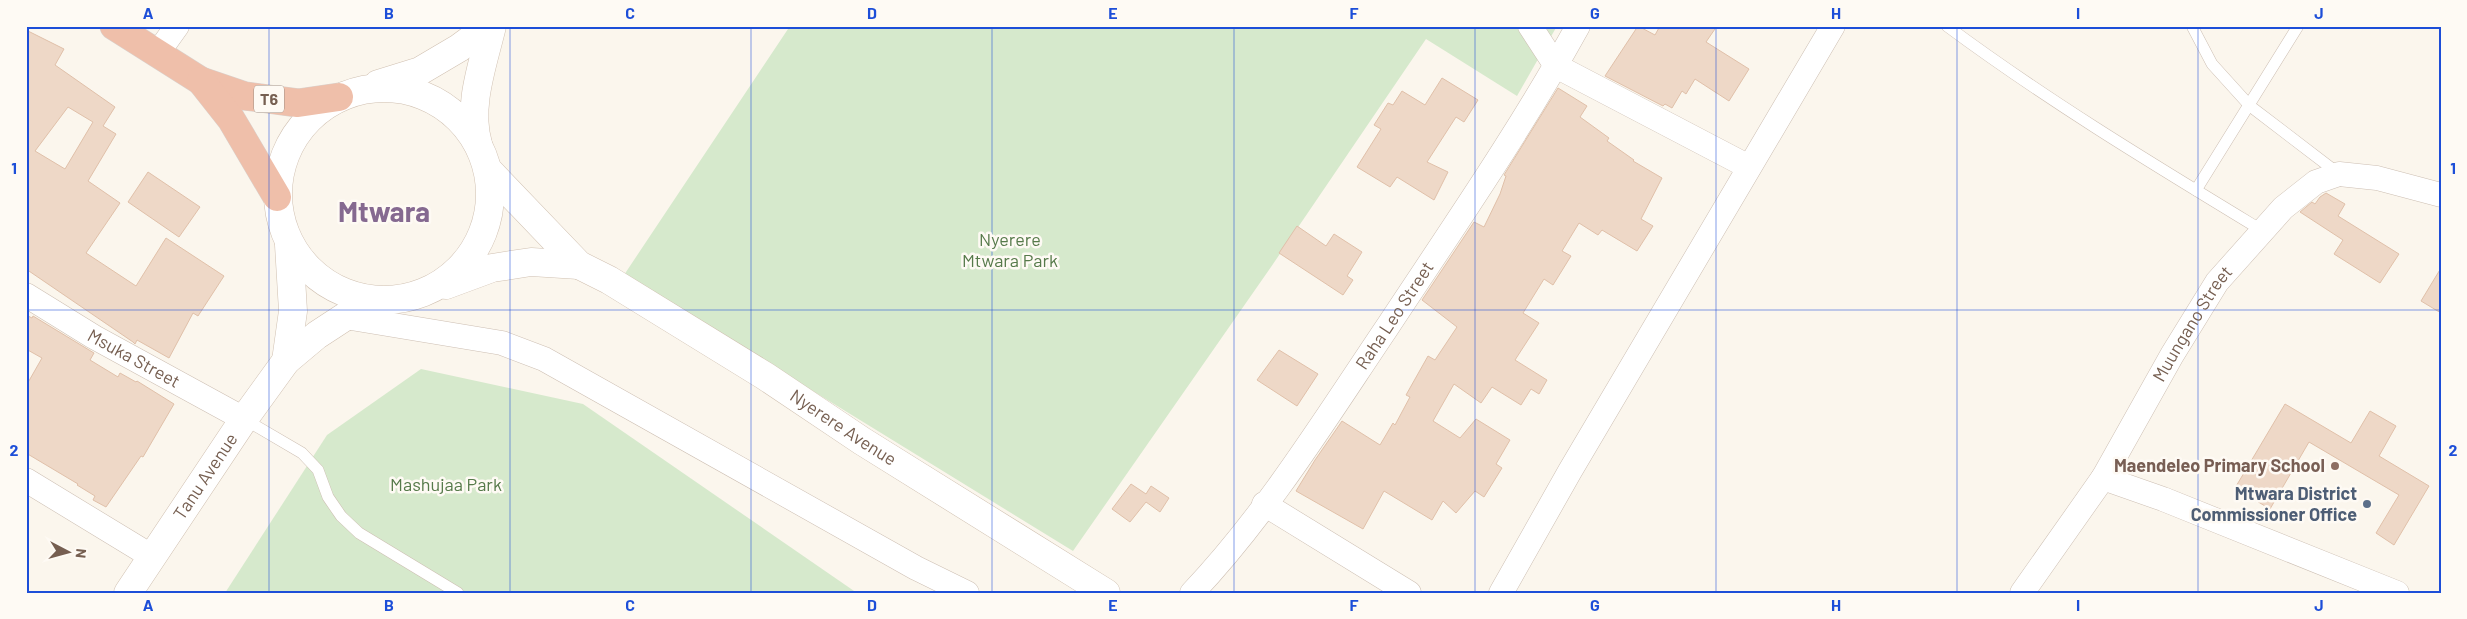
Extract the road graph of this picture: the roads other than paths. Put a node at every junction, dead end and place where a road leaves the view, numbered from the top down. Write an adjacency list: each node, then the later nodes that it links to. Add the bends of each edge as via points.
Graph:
1 (114, 26): 10 (highway, T6)
2 (178, 26): 10 (street)
3 (491, 26): 13 (street, via 420,71); 16 (street, via 476,92 473,127)
4 (1530, 26): 11 (street)
5 (1578, 26): 11 (street, Raha Leo Street)
6 (1833, 26): 17 (street)
7 (1947, 26): 19 (lane, via 2115,141)
8 (2192, 26): 15 (lane, via 2212,64)
9 (2298, 26): 15 (lane)
10 (157, 54): 12 (highway, T6)
11 (1556, 66): 17 (street); 33 (street, Raha Leo Street, via 1519,129 1308,446)
12 (201, 81): 14 (highway, T6, via 245,96 298,103); 21 (highway, T6, via 231,119)
13 (364, 88): 14 (street, T6); 16 (street, T6, via 399,88 431,98 459,118)
14 (339, 97): 21 (street, T6, via 305,121 284,156)
15 (2250, 106): 18 (lane); 19 (lane)
16 (483, 158): 24 (street, T6); 25 (street, T6, via 490,206 480,240 460,269)
17 (1749, 167): 41 (street)
18 (2339, 174): 20 (street, Muungano Street, via 2377,178); 22 (street, Muungano Street, via 2316,182 2283,208)
19 (2196, 190): 22 (lane)
20 (2441, 195)
21 (277, 197): 23 (street, T6)
22 (2263, 230): 31 (street, Muungano Street, via 2218,282 2172,355)
23 (289, 245): 27 (street, T6, via 309,272 337,291); 29 (street, via 293,310)
24 (579, 265): 25 (street, T6, via 531,262 492,268); 38 (street, Nyerere Avenue / T6, via 749,366 862,441)
25 (432, 290): 27 (street, T6, via 402,300)
26 (26, 295): 30 (street, Msuka Street, via 94,337)
27 (369, 301): 28 (street)
28 (345, 317): 29 (street); 37 (street, via 502,343 544,359 916,568)
29 (286, 361): 30 (street, Tanu Avenue)
30 (244, 418): 34 (street, Tanu Avenue); 36 (lane, via 302,453 318,470 328,497 337,510 359,533)
31 (2103, 478): 42 (street, Muungano Street); 43 (street, via 2163,498)
32 (26, 480): 34 (street)
33 (1264, 504): 39 (street, Raha Leo Street, via 1218,565); 40 (street)
34 (151, 556): 35 (street, Tanu Avenue)
35 (128, 593)
36 (458, 593)
37 (967, 593)
38 (1106, 593)
39 (1192, 593)
40 (1409, 593)
41 (1501, 593)
42 (2022, 593)
43 (2397, 593)

